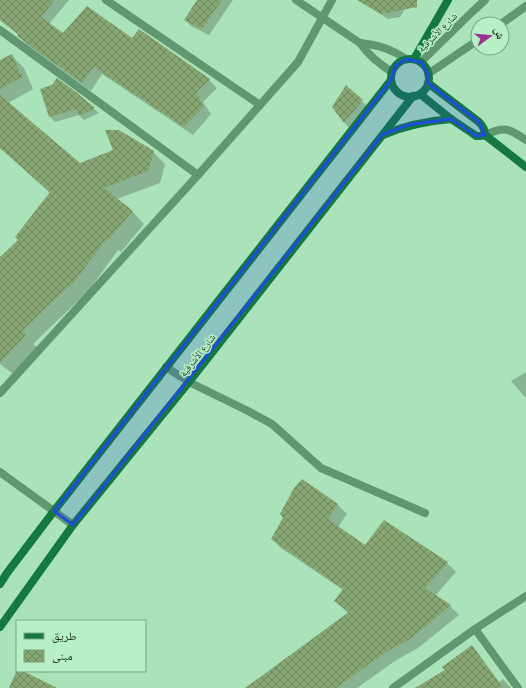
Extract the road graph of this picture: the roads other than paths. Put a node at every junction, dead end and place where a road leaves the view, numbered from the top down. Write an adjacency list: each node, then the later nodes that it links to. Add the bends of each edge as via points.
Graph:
1 (106, 0): 17 (street)
2 (296, 0): 7 (street)
3 (332, 0): 7 (street)
4 (448, 0): 12 (street)
5 (485, 0): 12 (street, شارع الأشرفية)
6 (526, 6): 8 (street)
7 (322, 17): 10 (street); 17 (street, via 298,62)
8 (510, 18)
9 (0, 30): 23 (street)
10 (360, 43): 12 (street, via 384,47); 14 (street)
11 (470, 45): 13 (street)
12 (414, 60): 13 (street, via 426,68); 14 (street, via 400,61)
13 (428, 74): 15 (street)
14 (391, 76): 16 (street, via 398,93 405,96); 24 (street, شارع الأشرفية)
15 (428, 83): 16 (street); 20 (street, via 479,122 485,130)
16 (416, 95): 18 (street); 19 (street, شارع الأشرفية)
17 (260, 105): 23 (street)
18 (451, 119): 19 (street, via 408,125); 20 (street, via 476,136)
19 (382, 135): 25 (street, شارع الأشرفية)
20 (485, 135): 21 (street, via 506,129); 22 (street)
21 (526, 140)
22 (526, 166)
23 (198, 175): 26 (street)
24 (166, 367): 25 (street); 28 (street, شارع الأشرفية)
25 (189, 382): 29 (street, via 272,424 321,468); 30 (street, شارع الأشرفية)
26 (0, 393)
27 (0, 472): 28 (street)
28 (54, 511): 30 (street); 31 (street, شارع الأشرفية)
29 (425, 513)
30 (73, 525): 33 (street, شارع الأشرفية)
31 (0, 584)
32 (526, 596): 34 (street)
33 (0, 627)
34 (475, 630): 35 (street); 36 (street)
35 (393, 688)
36 (518, 688)

